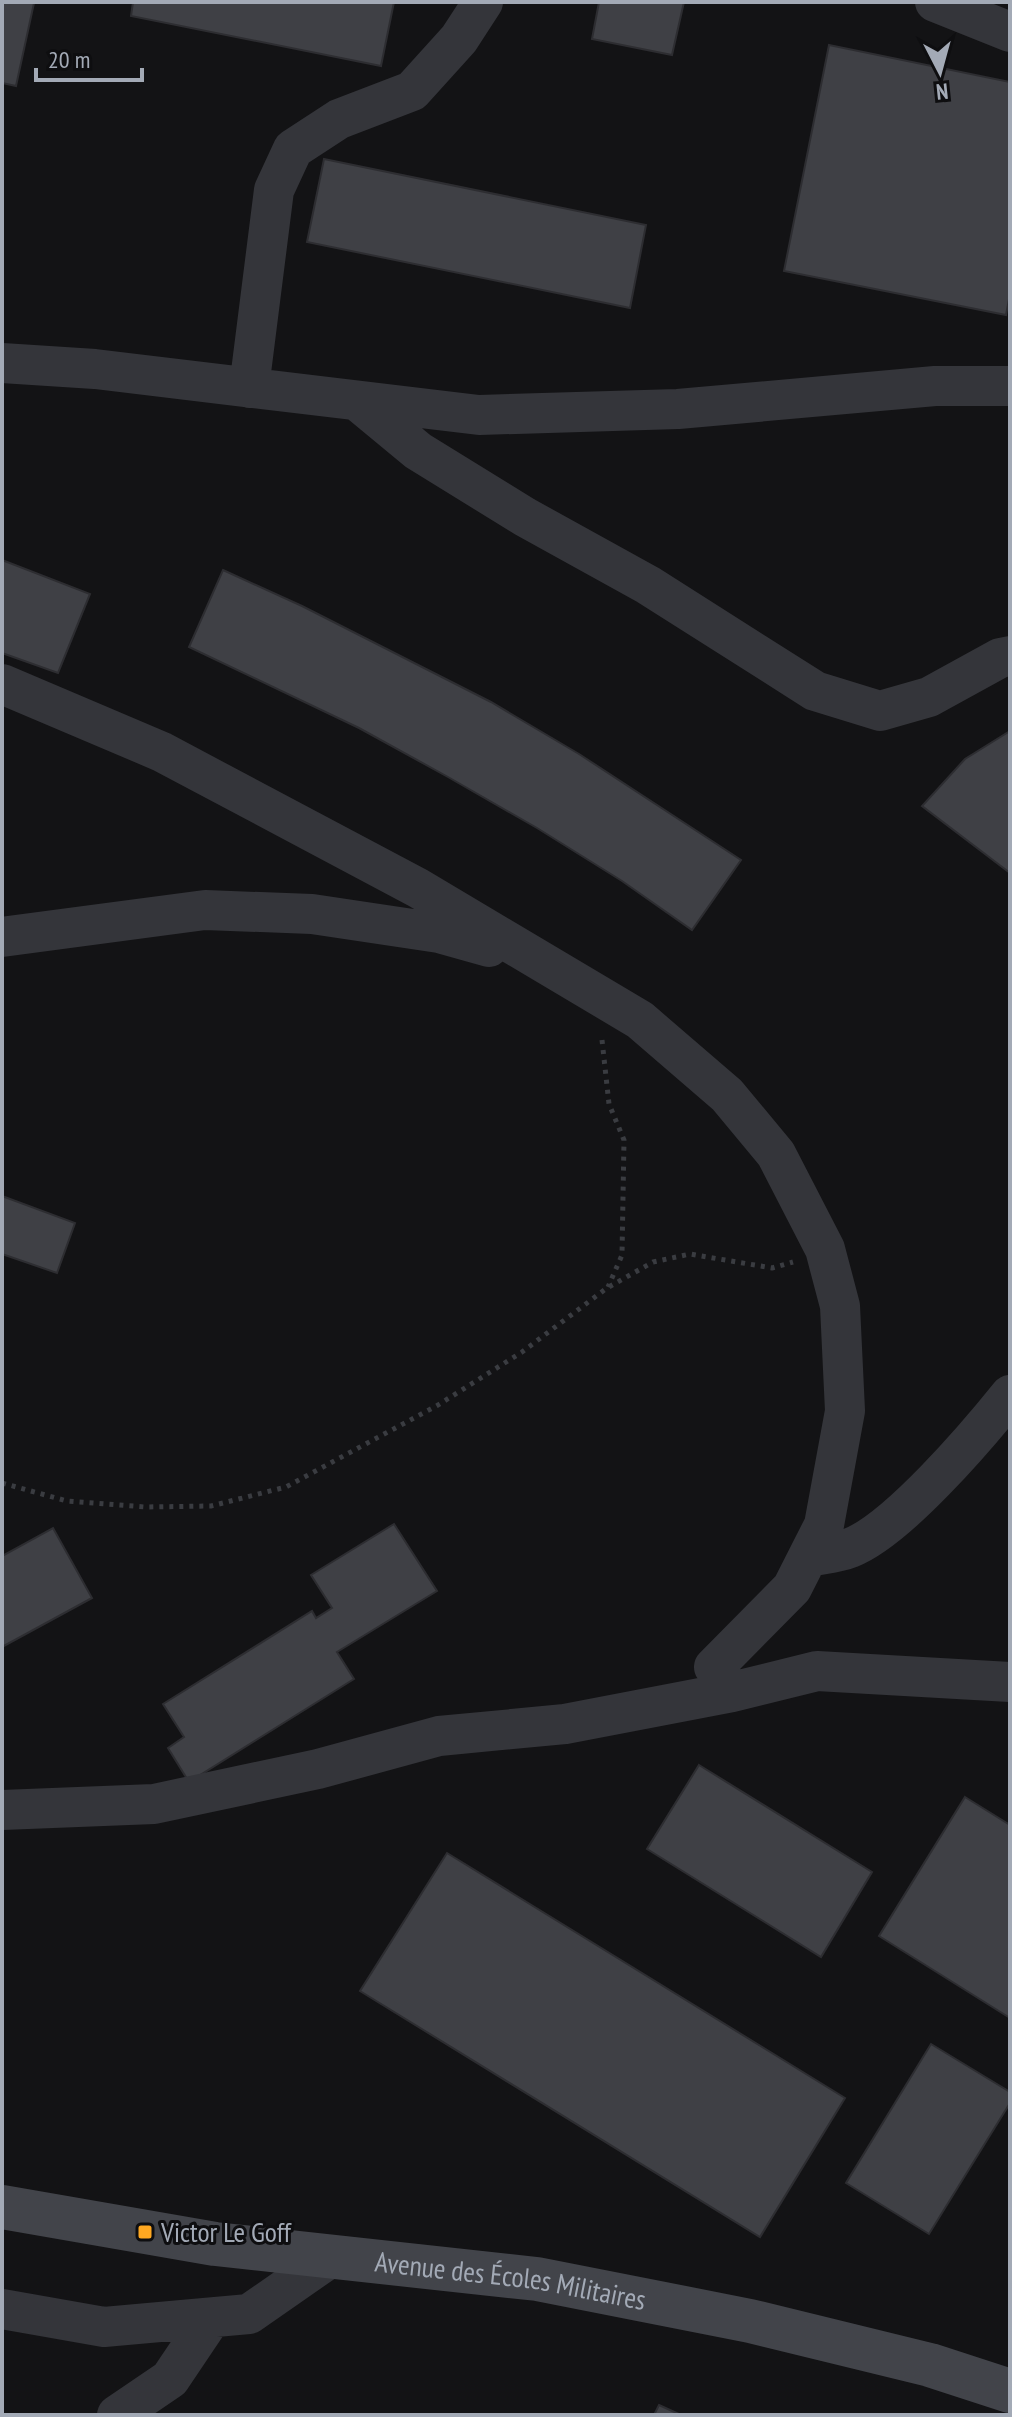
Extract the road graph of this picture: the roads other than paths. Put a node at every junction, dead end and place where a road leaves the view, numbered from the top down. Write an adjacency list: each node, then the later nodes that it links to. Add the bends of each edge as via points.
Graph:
1 (483, 2): 6 (street, via 459,39 412,91 339,119 293,149 274,190)
2 (935, 2): 3 (street)
3 (1010, 32)
4 (2, 363): 6 (street)
5 (1010, 386): 7 (street, via 935,386 575,413 479,415)
6 (249, 388): 7 (street)
7 (360, 403): 8 (street, via 418,451 648,585 815,691 880,711 929,697)
8 (1010, 656)
9 (2, 684): 11 (street, via 162,752 418,888)
10 (2, 937): 11 (street, via 205,910 312,914 439,933)
11 (543, 963): 13 (street, via 640,1020 727,1095 776,1154 825,1249 840,1306 845,1411 824,1525)
12 (1010, 1395): 13 (street, via 916,1499 874,1534 851,1548)
13 (808, 1557): 15 (street, via 792,1588 714,1667)
14 (1010, 1682): 15 (street, via 817,1671)
15 (732, 1692): 16 (street, via 565,1724 439,1736 318,1769 154,1804)
16 (2, 1810)
17 (2, 2207): 18 (street, Avenue des Écoles Militaires, via 215,2244)
18 (331, 2257): 20 (street, via 249,2314); 21 (street, Avenue des Écoles Militaires, via 537,2279 644,2300 930,2365)
19 (2, 2309): 20 (street, via 104,2327)
20 (211, 2318): 22 (street, via 170,2379)
21 (1010, 2391)
22 (117, 2415)

